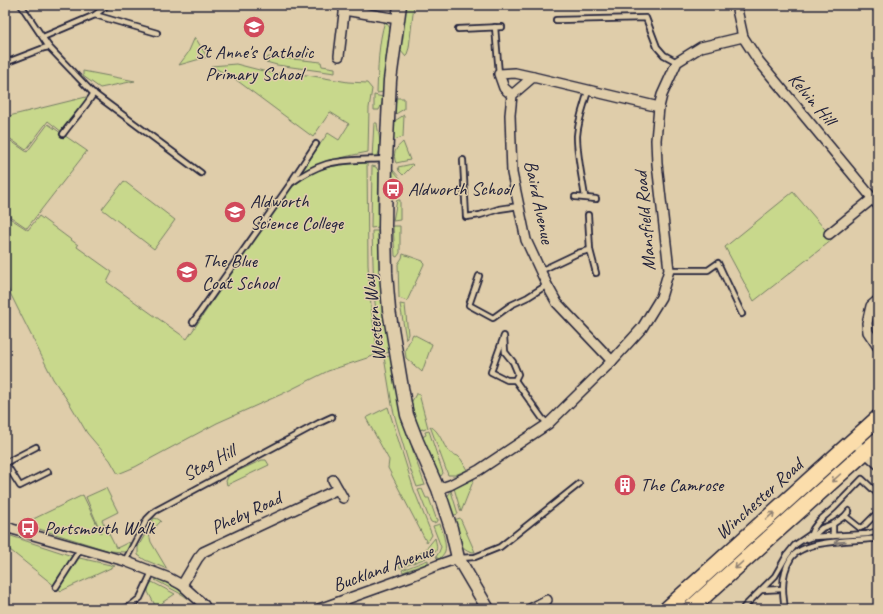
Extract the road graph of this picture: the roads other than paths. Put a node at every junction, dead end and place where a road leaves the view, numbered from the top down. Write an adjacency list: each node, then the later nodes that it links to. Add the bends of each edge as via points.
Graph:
1 (22, 5): 15 (lane)
2 (107, 5): 8 (lane)
3 (400, 5): 9 (street, Western Way)
4 (736, 5): 16 (street, Kelvin Hill)
5 (876, 5): 7 (street)
6 (345, 8): 9 (street); 18 (street)
7 (878, 8)
8 (95, 15): 14 (lane); 15 (lane)
9 (398, 19): 29 (street, Western Way, via 390,80)
10 (556, 20): 19 (lane, via 646,18 657,47 664,55)
11 (495, 27): 12 (lane); 13 (lane); 21 (lane)
12 (502, 27)
13 (458, 29)
14 (158, 33)
15 (43, 37): 17 (lane)
16 (743, 37): 19 (street, via 701,47); 36 (street, Kelvin Hill, via 758,60)
17 (49, 47): 20 (lane); 24 (lane)
18 (339, 56)
19 (677, 62): 26 (street, Mansfield Road)
20 (5, 63)
21 (499, 74): 22 (street, via 515,73); 25 (street, via 504,88)
22 (532, 77): 23 (street); 25 (street)
23 (588, 91): 26 (street); 34 (lane, via 577,135)
24 (94, 93): 27 (lane); 31 (lane)
25 (512, 95): 37 (street, Baird Avenue, via 512,173)
26 (659, 107): 41 (street, Mansfield Road, via 657,164)
27 (63, 134)
28 (316, 144): 32 (lane)
29 (386, 159): 32 (lane, via 328,164 313,169); 64 (street, Western Way, via 386,273 390,317 407,415)
30 (463, 160): 37 (lane, via 466,216)
31 (201, 173)
32 (291, 182): 48 (lane)
33 (575, 197): 34 (lane)
34 (585, 197): 35 (lane)
35 (596, 199)
36 (875, 202): 39 (street)
37 (519, 206): 42 (street, Baird Avenue, via 526,240)
38 (588, 215): 40 (lane)
39 (828, 234)
40 (590, 250): 42 (lane); 43 (lane)
41 (669, 270): 47 (lane, via 708,270 718,263); 50 (street, Mansfield Road, via 661,297 646,322)
42 (540, 271): 45 (street, Baird Avenue)
43 (596, 273)
44 (479, 276): 45 (lane, via 469,304 493,318)
45 (546, 284): 50 (street, Baird Avenue, via 558,303)
46 (878, 300): 49 (street, via 871,306 867,323 868,332)
47 (742, 314)
48 (193, 322)
49 (878, 347)
50 (612, 361): 54 (street, Mansfield Road)
51 (515, 380): 51 (lane, via 507,380 491,372 504,336 506,352 518,374); 54 (lane)
52 (332, 417): 79 (lane, Stag Hill, via 155,511 147,519)
53 (878, 418): 55 (main road, Winchester Road)
54 (548, 424): 64 (street, Mansfield Road, via 479,470)
55 (858, 437): 57 (street); 91 (main road, Winchester Road, one-way to 55)
56 (36, 447): 58 (lane)
57 (874, 447): 59 (street); 92 (main road, Winchester Road, one-way to 92)
58 (5, 462): 60 (lane, via 20,486)
59 (878, 464)
60 (48, 472)
61 (333, 480): 63 (street)
62 (579, 484): 78 (lane, via 500,547 475,557)
63 (338, 489): 66 (street); 81 (street, Pheby Road, via 203,552)
64 (438, 489): 78 (street, Western Way)
65 (878, 494): 76 (lane, via 862,479 810,534)
66 (343, 498)
67 (849, 511): 69 (lane)
68 (878, 512): 69 (lane, via 860,528)
69 (845, 516): 70 (lane)
70 (833, 524): 73 (lane); 74 (lane, via 822,528)
71 (5, 526): 77 (street)
72 (878, 531): 73 (lane)
73 (833, 536): 74 (lane)
74 (812, 537): 76 (lane)
75 (878, 537): 83 (lane, one-way to 83, via 818,544 795,554 786,570)
76 (801, 540): 84 (lane)
77 (81, 548): 79 (street); 82 (lane)
78 (458, 558): 88 (street, Buckland Avenue); 89 (street, Western Way)
79 (126, 561): 80 (street)
80 (152, 572): 81 (street); 86 (lane, via 140,598)
81 (182, 585): 87 (street)
82 (56, 587)
83 (783, 589): 84 (lane); 94 (lane)
84 (762, 590): 93 (lane)
85 (547, 600): 90 (street)
86 (124, 609)
87 (206, 609)
88 (319, 609)
89 (488, 609)
90 (530, 609)
91 (667, 609)
92 (690, 609)
93 (743, 609)
94 (785, 609)

